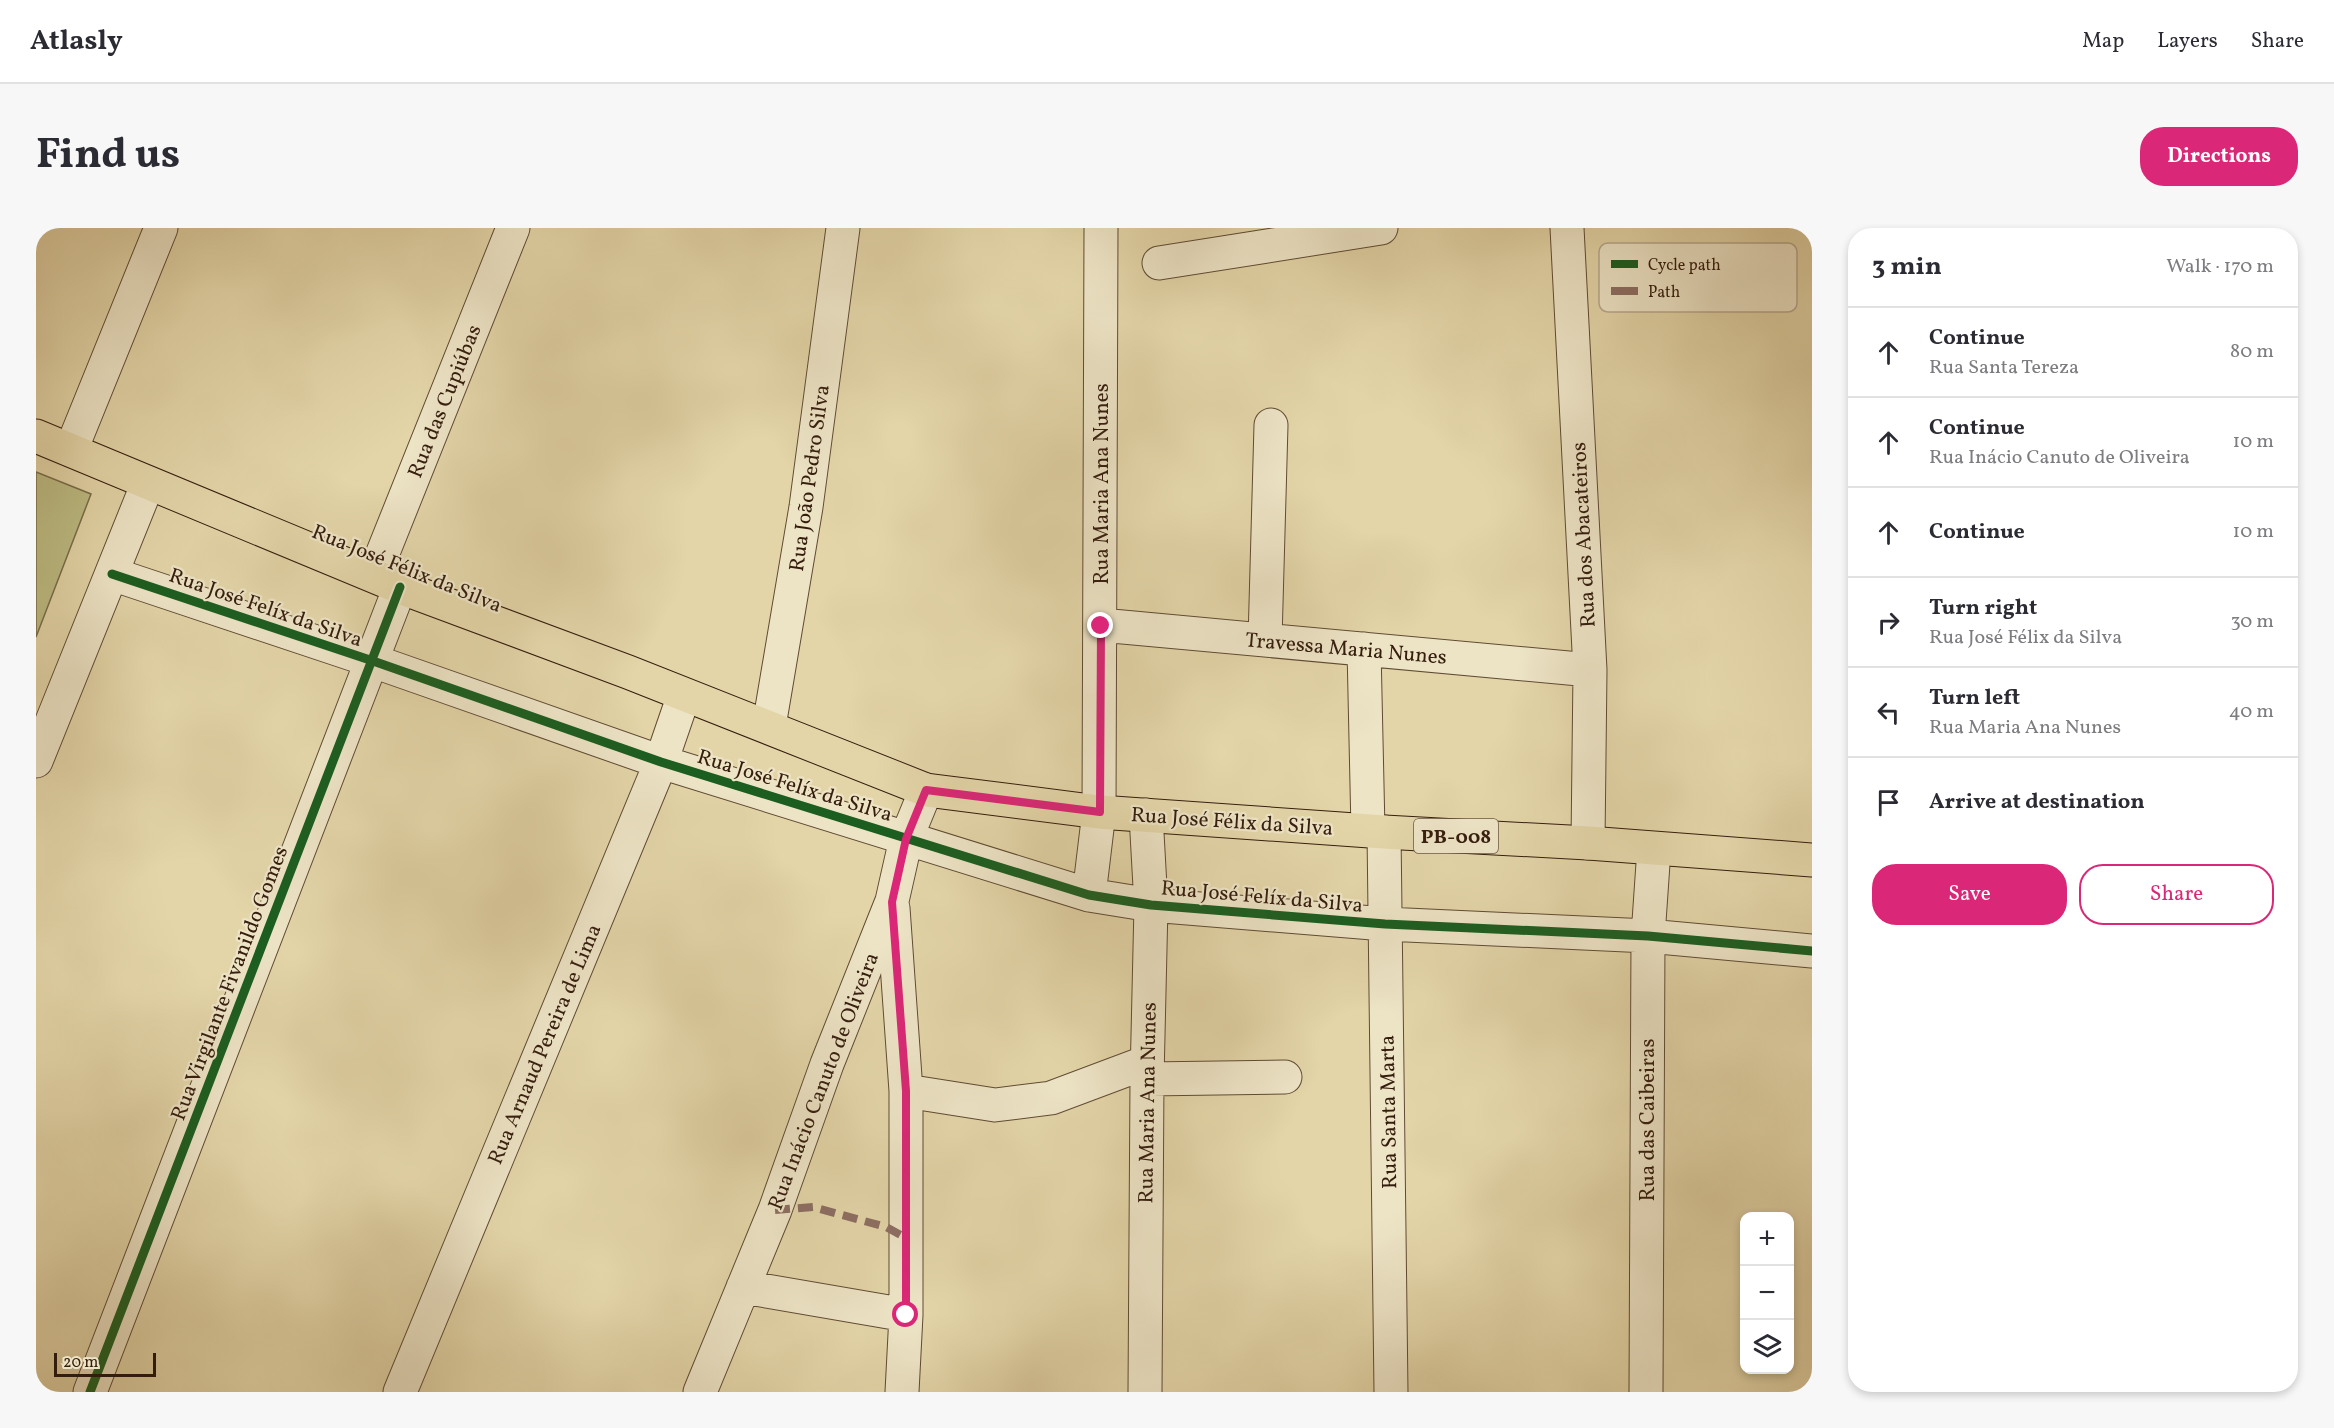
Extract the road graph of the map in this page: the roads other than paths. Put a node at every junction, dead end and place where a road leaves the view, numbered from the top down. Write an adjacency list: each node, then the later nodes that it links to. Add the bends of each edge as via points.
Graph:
1 (161, 228): 10 (street)
2 (513, 228): 13 (street, Rua das Cupiúbas)
3 (843, 228): 20 (street, Rua João Pedro Silva, via 806,507)
4 (1101, 228): 14 (street, Rua Maria Ana Nunes)
5 (1381, 228): 7 (street)
6 (1567, 228): 18 (street, Rua dos Abacateiros)
7 (1159, 263)
8 (1271, 425): 15 (street)
9 (36, 436): 10 (main road, Rua José Félix da Silva / PB-008)
10 (70, 450): 11 (main road, Rua José Félix da Silva / PB-008)
11 (148, 483): 12 (street); 13 (main road, Rua José Félix da Silva / PB-008)
12 (112, 574): 17 (street, Rua José Felíx da Silva); 21 (street)
13 (387, 581): 17 (street, Rua Virgilante Fivanildo Gomes); 19 (main road, Rua José Félix da Silva / PB-008)
14 (1101, 626): 15 (street, Travessa Maria Nunes); 24 (street, Rua Maria Ana Nunes)
15 (1265, 640): 16 (street, Travessa Maria Nunes)
16 (1364, 649): 18 (street, Travessa Maria Nunes); 26 (street, Rua Santa Marta)
17 (373, 661): 22 (street, Rua José Felíx da Silva); 42 (street, Rua Virgilante Fivanildo Gomes)
18 (1590, 670): 28 (street, Rua dos Abacateiros)
19 (684, 695): 20 (main road, Rua José Félix da Silva / PB-008); 22 (street, Rua Arnaud Pereira de Lima)
20 (769, 726): 23 (main road, Rua José Félix da Silva / PB-008)
21 (37, 753)
22 (661, 762): 27 (street, Rua José Felíx da Silva); 43 (street, Rua Arnaud Pereira de Lima)
23 (926, 790): 24 (main road, Rua José Félix da Silva / PB-008); 27 (street, Rua Inácio Canuto de Oliveira)
24 (1100, 812): 25 (main road, Rua José Félix da Silva / PB-008); 31 (street, Rua Maria Ana Nunes)
25 (1146, 815): 26 (main road, Rua José Félix da Silva / PB-008); 33 (street, Rua Maria Ana Nunes)
26 (1376, 831): 28 (main road, Rua José Félix da Silva / PB-008); 34 (street, Rua Santa Marta)
27 (906, 839): 31 (street, Rua José Felíx da Silva); 32 (street, Rua Inácio Canuto de Oliveira)
28 (1588, 843): 29 (main road, Rua José Félix da Silva / PB-008)
29 (1654, 849): 30 (main road, Rua José Félix da Silva / PB-008); 35 (street, Rua das Caibeiras)
30 (1812, 860)
31 (1089, 895): 33 (street, Rua José Felíx da Silva)
32 (892, 902): 39 (street); 40 (street, Rua Inácio Canuto de Oliveira)
33 (1150, 905): 34 (street, Rua José Felíx da Silva); 37 (street, Rua Maria Ana Nunes)
34 (1385, 924): 35 (street, Rua José Felíx da Silva); 47 (street, Rua Santa Marta)
35 (1648, 936): 36 (street, Rua José Felíx da Silva); 48 (street, Rua das Caibeiras)
36 (1812, 951)
37 (1147, 1070): 38 (street); 39 (street, via 1051,1098 994,1105); 46 (street, Rua Maria Ana Nunes)
38 (1285, 1077)
39 (906, 1091): 41 (street)
40 (743, 1287): 41 (street); 44 (street, Rua Inácio Canuto de Oliveira)
41 (906, 1315): 45 (street)
42 (90, 1392)
43 (400, 1392)
44 (700, 1392)
45 (902, 1392)
46 (1146, 1392)
47 (1391, 1392)
48 (1646, 1392)

